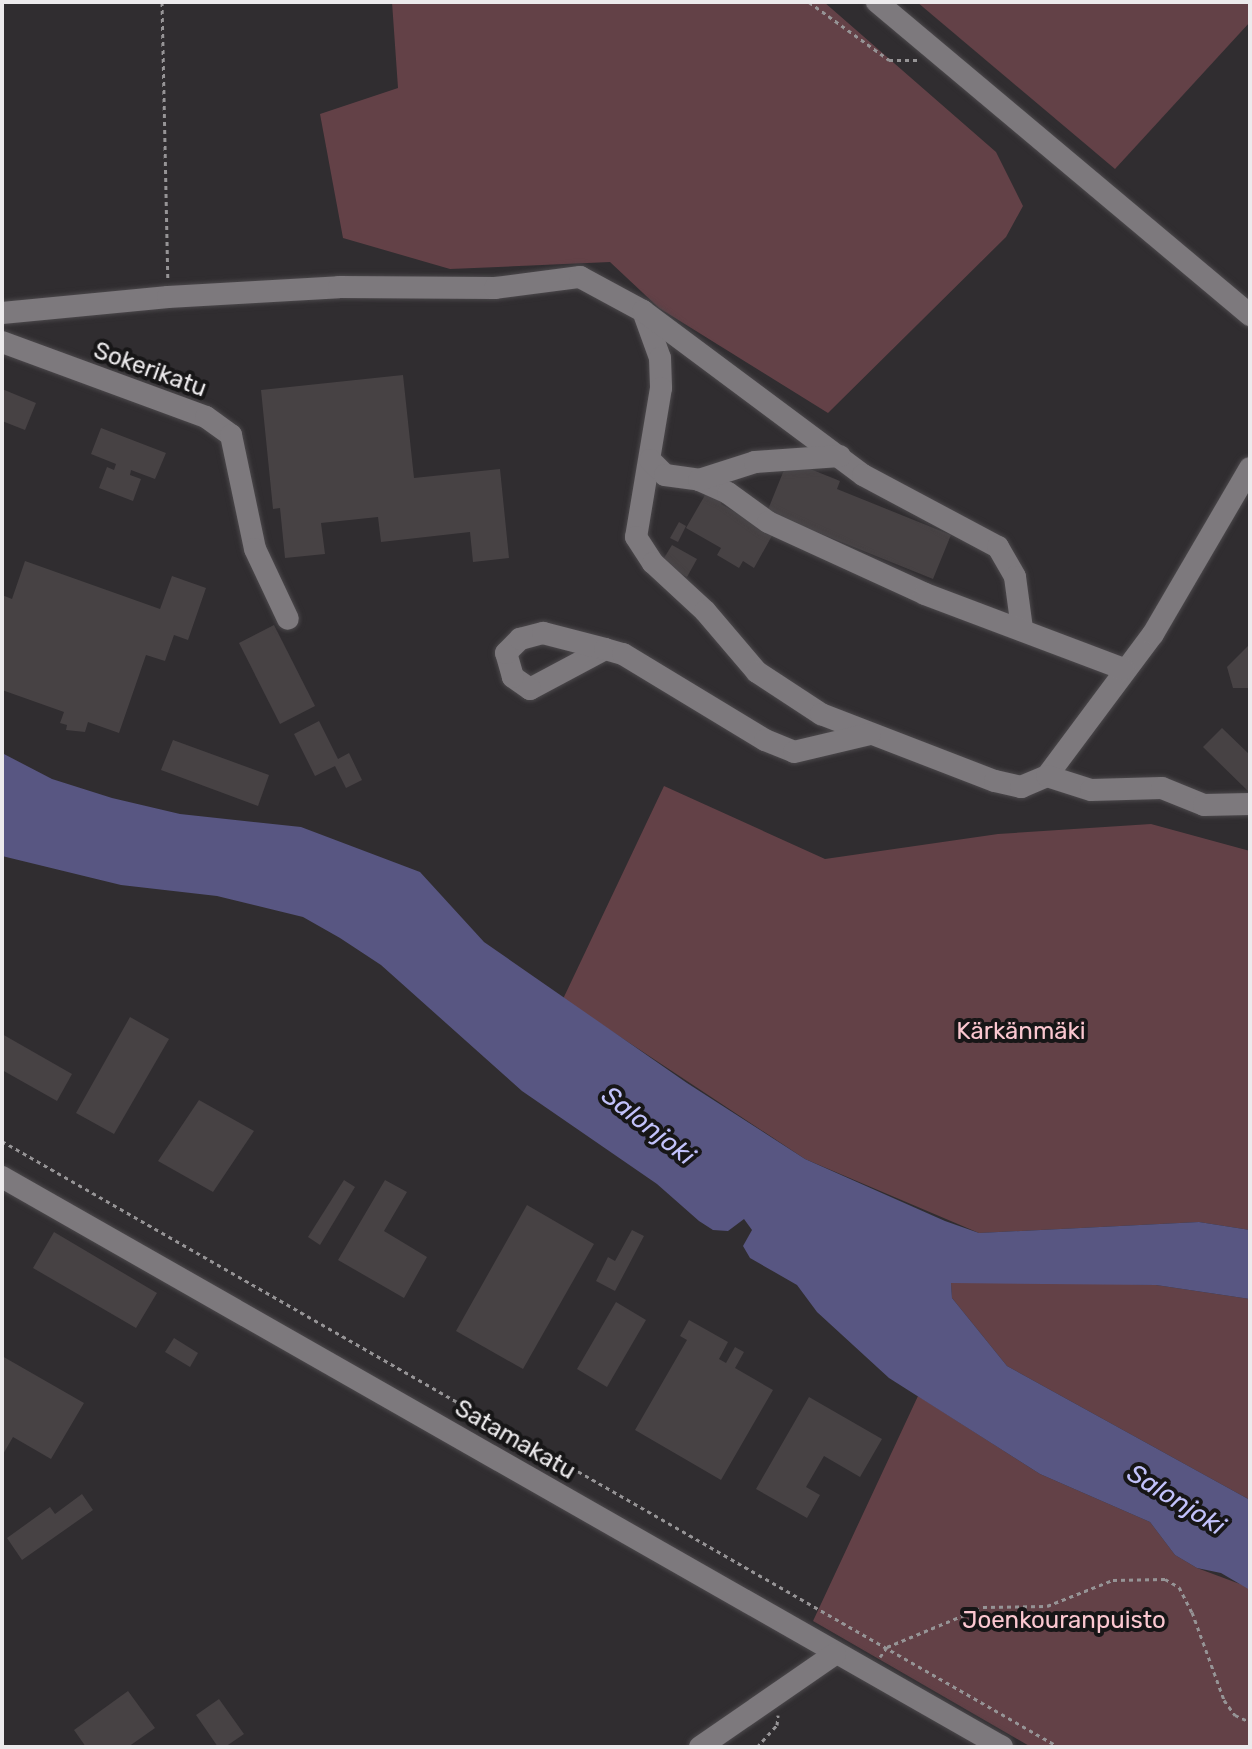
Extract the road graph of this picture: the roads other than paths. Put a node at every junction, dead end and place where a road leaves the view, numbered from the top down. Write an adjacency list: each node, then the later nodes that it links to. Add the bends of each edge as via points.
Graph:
1 (877, 2): 4 (street)
2 (643, 311): 3 (street, via 580,277 495,288 339,287); 6 (street); 7 (street, via 660,358)
3 (2, 313)
4 (1250, 315)
5 (2, 342): 10 (street, Sokerikatu, via 206,417 231,435 255,549)
6 (840, 456): 9 (street, via 755,462); 11 (street, via 908,503 972,529 998,547 1015,577)
7 (650, 460): 9 (street, via 665,475); 14 (street, via 636,537 653,563 705,611 757,672 821,714)
8 (1250, 468): 13 (street, via 1153,634)
9 (699, 480): 11 (street, via 802,539 925,594)
10 (288, 619)
11 (1022, 629): 13 (street)
12 (605, 649): 14 (street, via 794,752)
13 (1123, 669): 15 (street)
14 (870, 734): 15 (street, via 1021,787)
15 (1047, 776): 16 (street, via 1091,790 1162,788 1204,805)
16 (1250, 804)
17 (2, 1177): 18 (street, Satamakatu)
18 (835, 1654): 19 (street); 20 (street, Satamakatu)
19 (700, 1747)
20 (1002, 1747)

